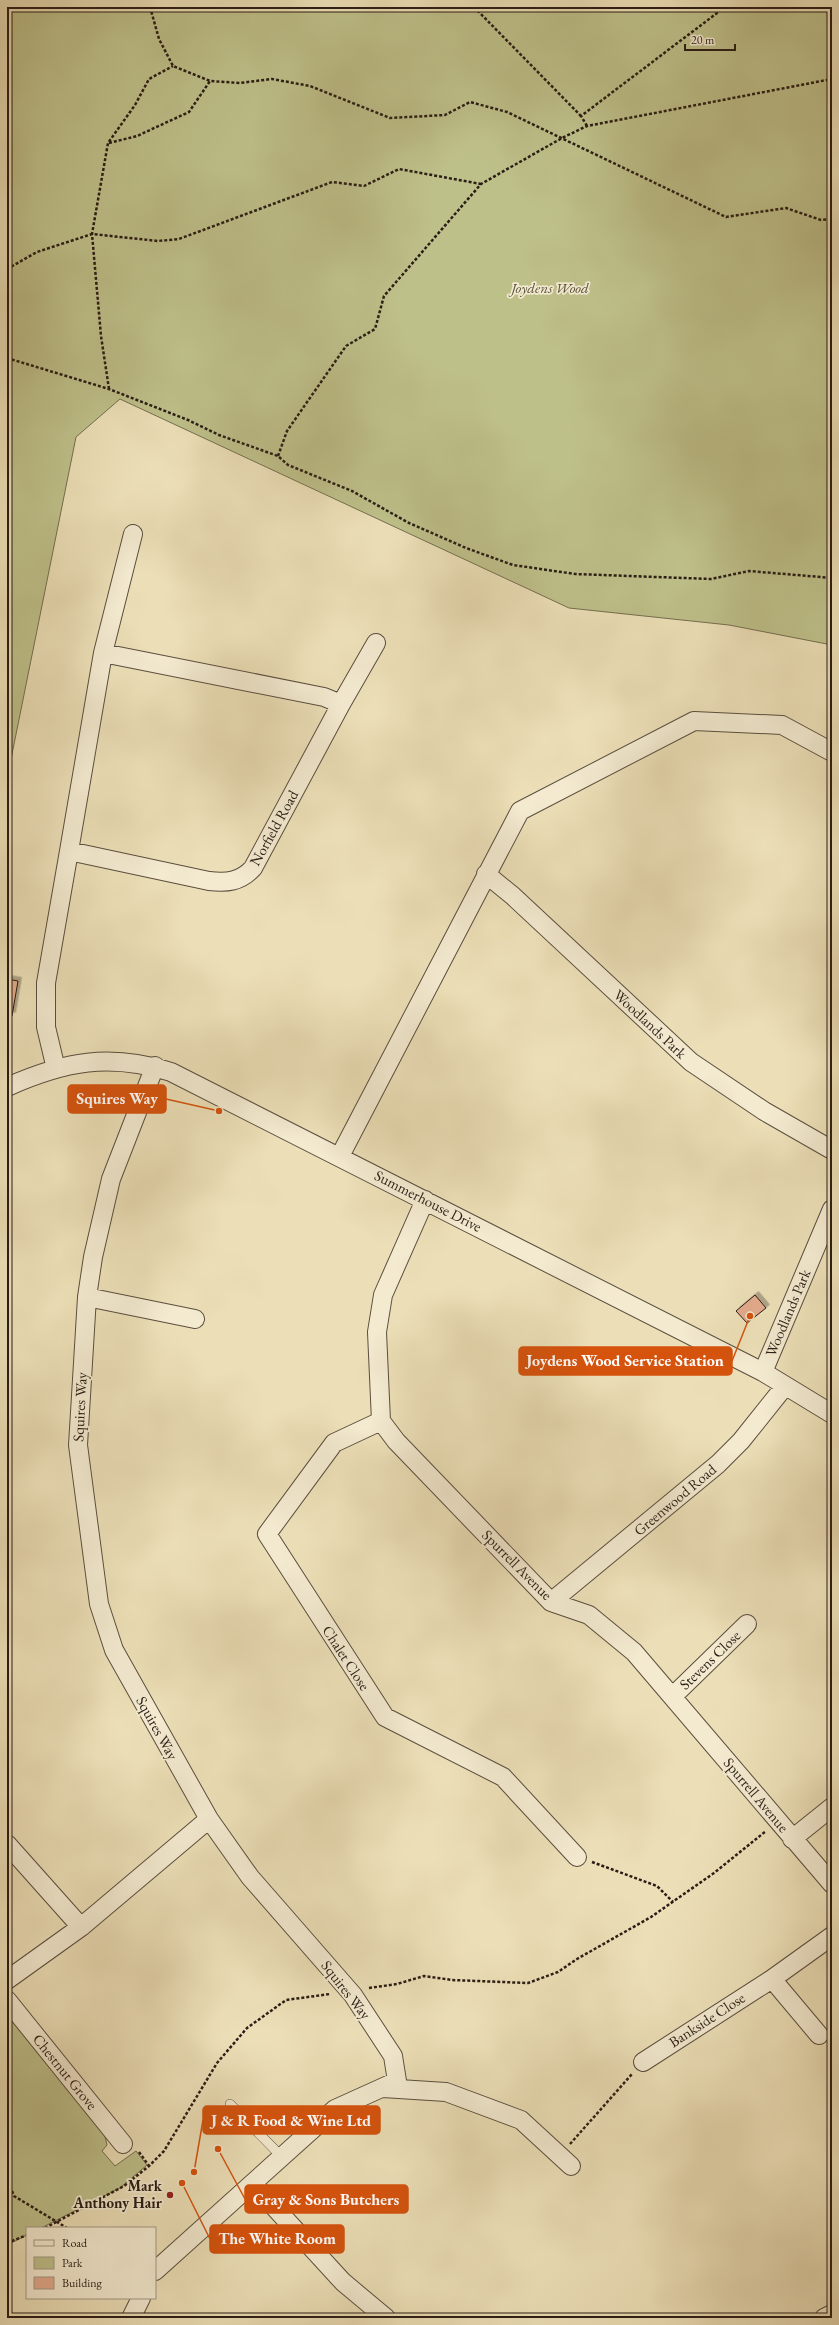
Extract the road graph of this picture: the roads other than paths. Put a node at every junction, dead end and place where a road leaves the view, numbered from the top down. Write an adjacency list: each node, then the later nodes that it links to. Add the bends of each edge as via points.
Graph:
1 (133, 534): 3 (street)
2 (376, 643): 4 (street, Norfield Road)
3 (103, 653): 4 (street, via 324,698); 6 (street)
4 (341, 704): 6 (street, Norfield Road, via 252,868 240,879 223,883 209,881)
5 (832, 752): 7 (street, via 782,725 694,721 520,811)
6 (69, 851): 9 (street, via 46,983 46,1027)
7 (486, 874): 11 (street, Woodlands Park, via 513,896 691,1062 764,1111); 12 (street)
8 (155, 1066): 9 (street, Summerhouse Drive, via 115,1060); 12 (street, Summerhouse Drive, via 186,1078); 15 (street, Squires Way, via 111,1179 93,1257)
9 (56, 1069): 10 (street, Summerhouse Drive)
10 (7, 1087)
11 (832, 1150)
12 (340, 1156): 13 (street, Summerhouse Drive)
13 (425, 1200): 17 (street, Summerhouse Drive); 20 (street, via 383,1295 377,1332)
14 (832, 1208): 17 (street, Woodlands Park)
15 (87, 1297): 16 (street); 25 (street, Squires Way, via 78,1445 99,1604 114,1650)
16 (195, 1319)
17 (763, 1372): 18 (street, Summerhouse Drive)
18 (786, 1386): 19 (street, Summerhouse Drive); 21 (street, Greenwood Road, via 741,1441 718,1464)
19 (832, 1414)
20 (381, 1421): 21 (street, Spurrell Avenue, via 396,1441); 28 (street, Chalet Close, via 334,1443 267,1534 385,1717 503,1777)
21 (551, 1602): 23 (street, Spurrell Avenue, via 589,1614 634,1652)
22 (747, 1624): 23 (street, Stevens Close)
23 (673, 1696): 26 (street, Spurrell Avenue)
24 (832, 1807): 26 (street)
25 (209, 1819): 30 (street); 37 (street, Squires Way, via 250,1877 349,1991 393,2056 397,2081)
26 (792, 1839): 29 (street, Spurrell Avenue)
27 (7, 1844): 30 (street)
28 (576, 1857)
29 (832, 1884)
30 (81, 1927): 33 (street)
31 (832, 1936): 32 (street, Bankside Close)
32 (772, 1979): 35 (street); 36 (street, Bankside Close)
33 (7, 1980)
34 (7, 2000): 39 (street, Chestnut Grove)
35 (819, 2035)
36 (643, 2062)
37 (383, 2088): 40 (street, via 335,2109); 41 (street, via 446,2092 521,2120)
38 (230, 2104): 40 (lane)
39 (123, 2144)
40 (282, 2157): 42 (street)
41 (565, 2161)
42 (254, 2185): 43 (street); 47 (street, via 343,2282)
43 (156, 2270)
44 (140, 2299): 46 (street)
45 (832, 2314): 48 (street)
46 (131, 2318)
47 (386, 2318)
48 (824, 2318)

